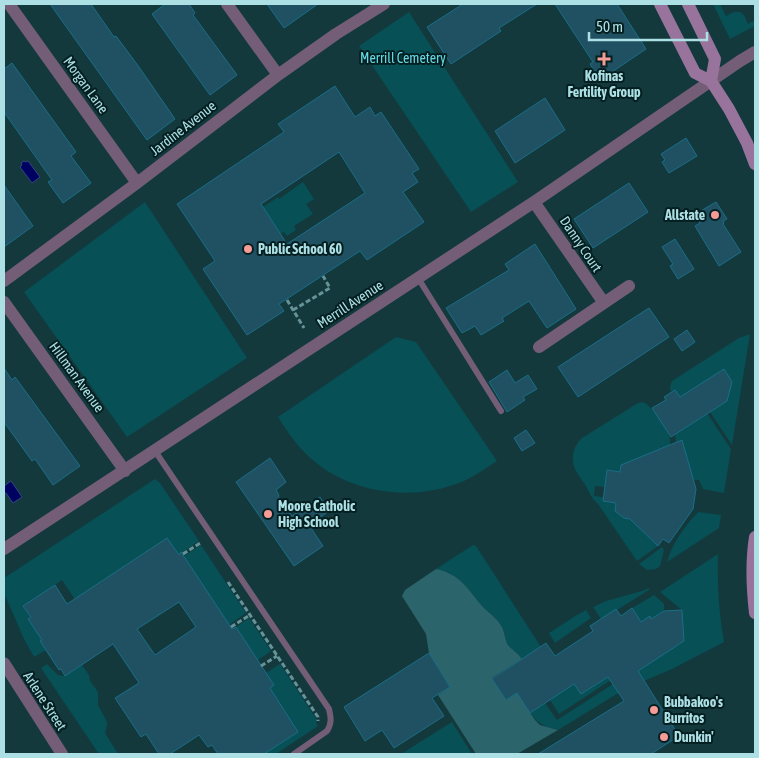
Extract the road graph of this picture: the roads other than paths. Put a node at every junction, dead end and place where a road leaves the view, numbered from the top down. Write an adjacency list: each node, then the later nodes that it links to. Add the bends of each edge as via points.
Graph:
1 (9, 4): 10 (street, Morgan Lane)
2 (227, 4): 7 (street)
3 (384, 4): 7 (street, Jardine Avenue)
4 (660, 4): 8 (main road, via 695,73)
5 (688, 4): 8 (main road, via 715,59)
6 (755, 52): 8 (street, Merrill Avenue)
7 (278, 75): 10 (street, Jardine Avenue)
8 (711, 81): 9 (main road, via 729,109); 11 (street, Merrill Avenue)
9 (755, 164)
10 (137, 183): 13 (street, Jardine Avenue)
11 (534, 202): 12 (street, Merrill Avenue); 16 (street, Danny Court)
12 (418, 278): 18 (lane); 19 (street, Merrill Avenue)
13 (4, 281)
14 (629, 286): 16 (street)
15 (4, 302): 20 (street, Hillman Avenue)
16 (604, 304): 17 (street)
17 (539, 347)
18 (501, 412)
19 (155, 451): 20 (street, Merrill Avenue); 26 (lane, via 329,709 332,718 327,731)
20 (125, 471): 22 (street, Merrill Avenue)
21 (755, 536): 23 (main road, via 752,554)
22 (4, 550)
23 (755, 613)
24 (4, 663): 25 (street, Arlene Street)
25 (62, 754)
26 (294, 754)

